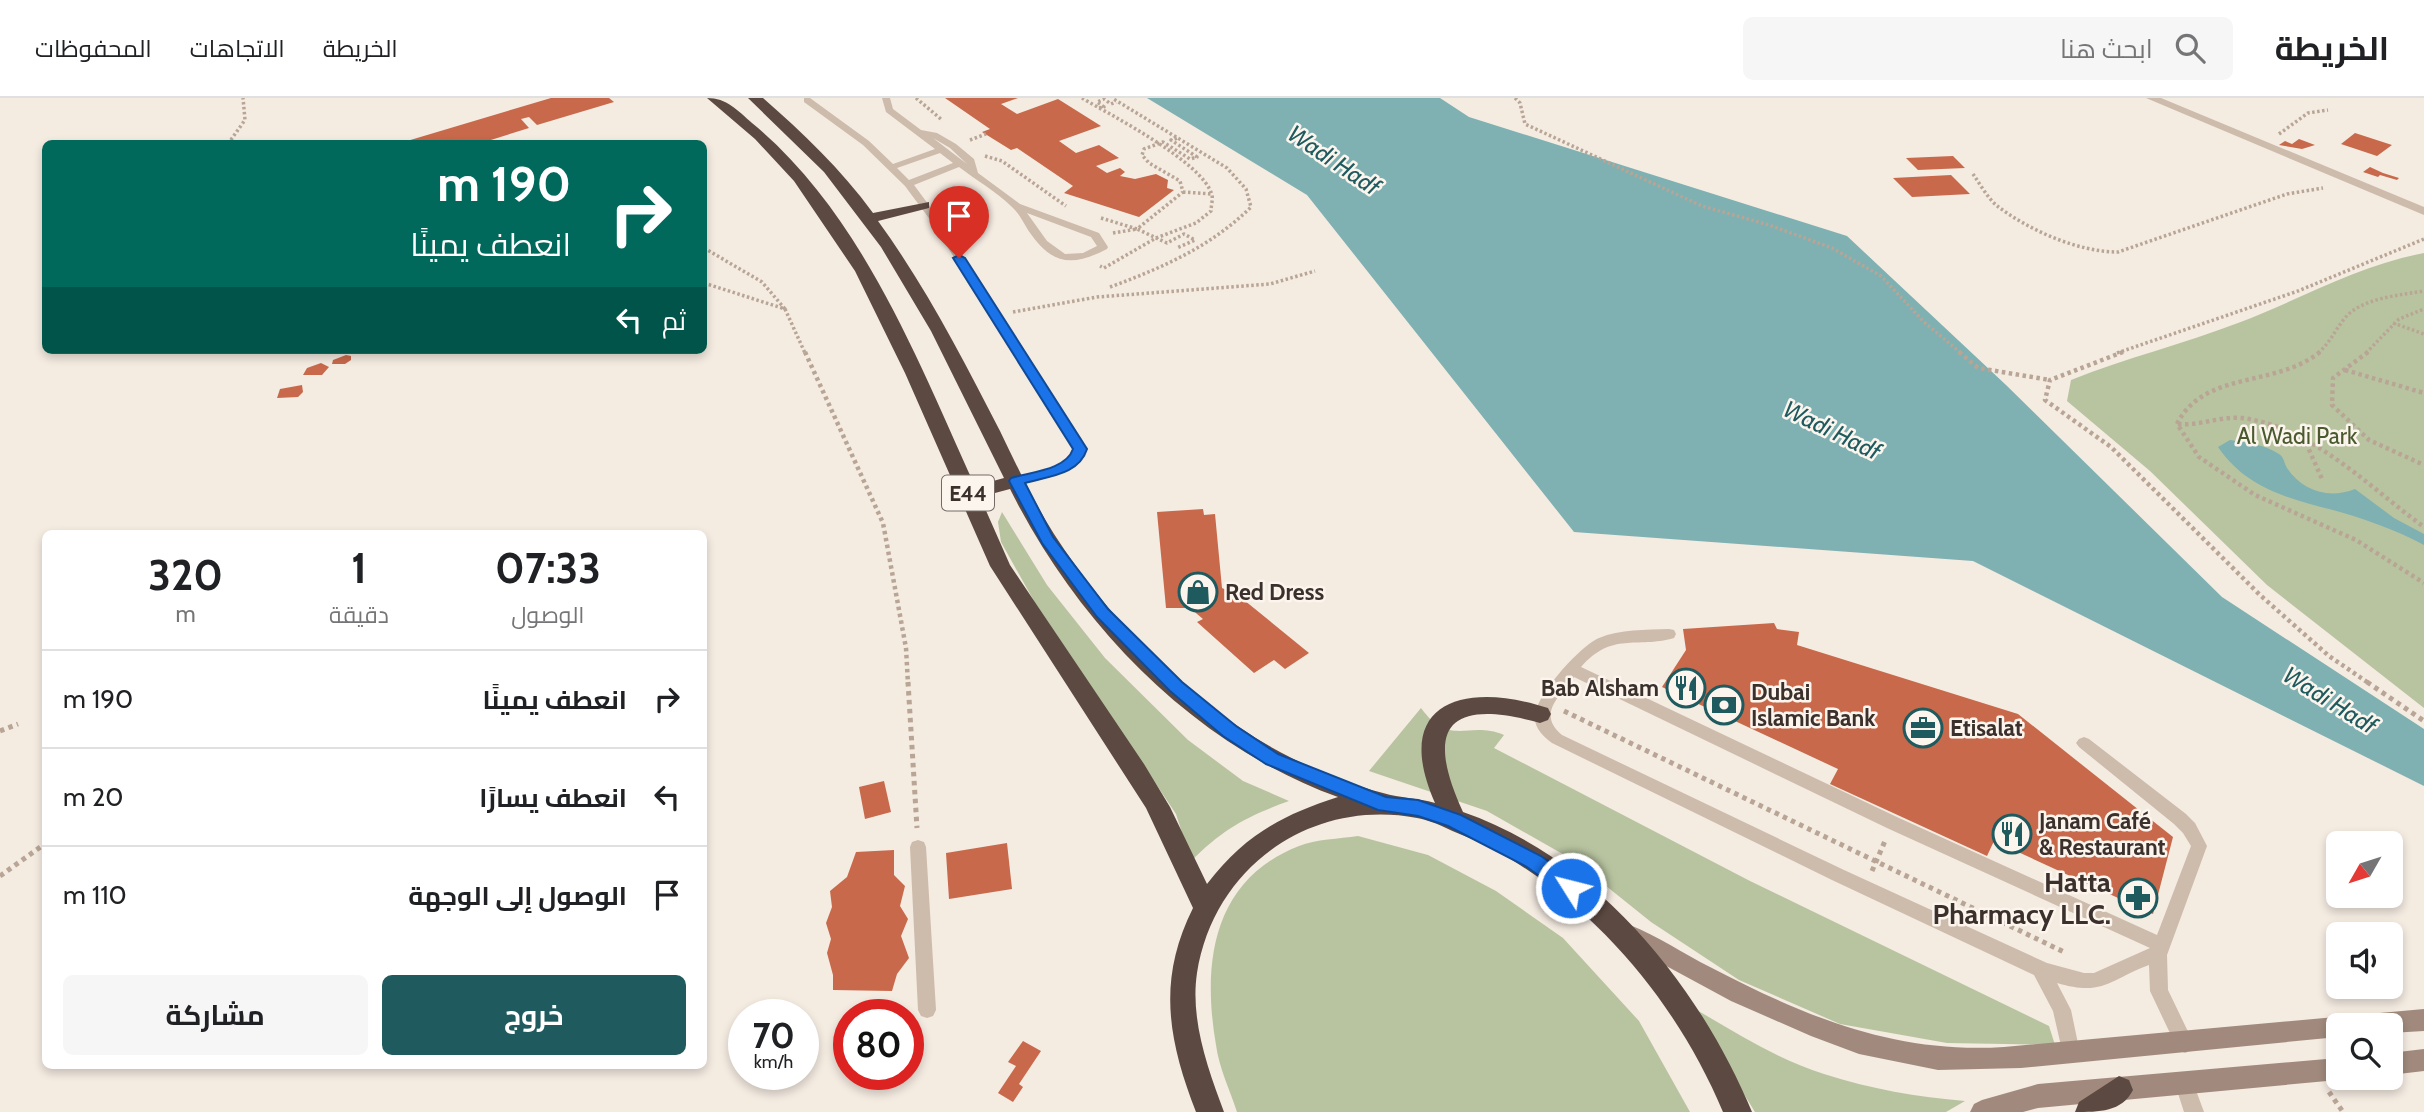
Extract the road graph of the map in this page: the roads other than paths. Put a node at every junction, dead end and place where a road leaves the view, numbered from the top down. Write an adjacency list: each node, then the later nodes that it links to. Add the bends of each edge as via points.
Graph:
1 (714, 98): 17 (highway, E44, via 777,151 829,213 864,271)
2 (755, 98): 15 (highway, E44, via 833,169)
3 (886, 98): 6 (lane, via 889,110)
4 (2151, 98): 14 (street)
5 (807, 100): 9 (lane)
6 (917, 132): 7 (lane); 10 (lane, via 935,134 953,147 971,161)
7 (940, 150): 8 (lane); 9 (lane)
8 (959, 164): 10 (lane); 11 (lane)
9 (892, 167): 11 (lane)
10 (974, 174): 13 (lane)
11 (908, 184): 12 (lane)
12 (924, 205): 15 (highway); 16 (lane, via 1080,449 1068,466)
13 (1017, 206): 13 (lane, via 1056,255 1073,261 1103,247 1095,235)
14 (2424, 211)
15 (870, 218): 16 (highway, E44, via 908,276)
16 (1016, 481): 17 (highway); 22 (highway, E44, via 1047,540 1102,613 1176,687 1272,759)
17 (969, 494): 25 (highway, E44, via 998,563 1154,801)
18 (1669, 634): 19 (lane, via 1599,641)
19 (1571, 669): 20 (lane); 27 (lane)
20 (1545, 723): 23 (highway, via 1502,703 1483,702 1449,713 1436,726 1435,769); 28 (lane, via 1864,888)
21 (2084, 743): 27 (lane, via 2180,819 2199,846)
22 (1385, 804): 23 (highway, via 1418,808); 25 (highway, via 1343,807 1296,820 1244,856)
23 (1455, 821): 26 (highway, via 1534,861)
24 (918, 847): 29 (lane)
25 (1205, 906): 38 (highway, via 1184,973 1183,1009)
26 (1611, 924): 32 (main road, via 1732,992 1821,1029 1880,1047 1937,1059); 39 (highway, via 1660,978 1707,1046)
27 (2161, 951): 28 (lane, via 2112,975 2087,981); 31 (lane, via 2159,991)
28 (2040, 968): 32 (lane, via 2062,1010)
29 (927, 1010)
30 (2424, 1020): 31 (main road, via 2349,1024)
31 (2185, 1044): 32 (main road)
32 (2071, 1052)
33 (2424, 1060): 34 (main road)
34 (2403, 1062)
35 (2326, 1070): 36 (main road)
36 (2184, 1084): 37 (main road); 42 (lane)
37 (2119, 1090): 40 (main road, via 2038,1096); 41 (highway)
38 (1210, 1112)
39 (1738, 1112)
40 (1982, 1112)
41 (2089, 1112)
42 (2194, 1112)

